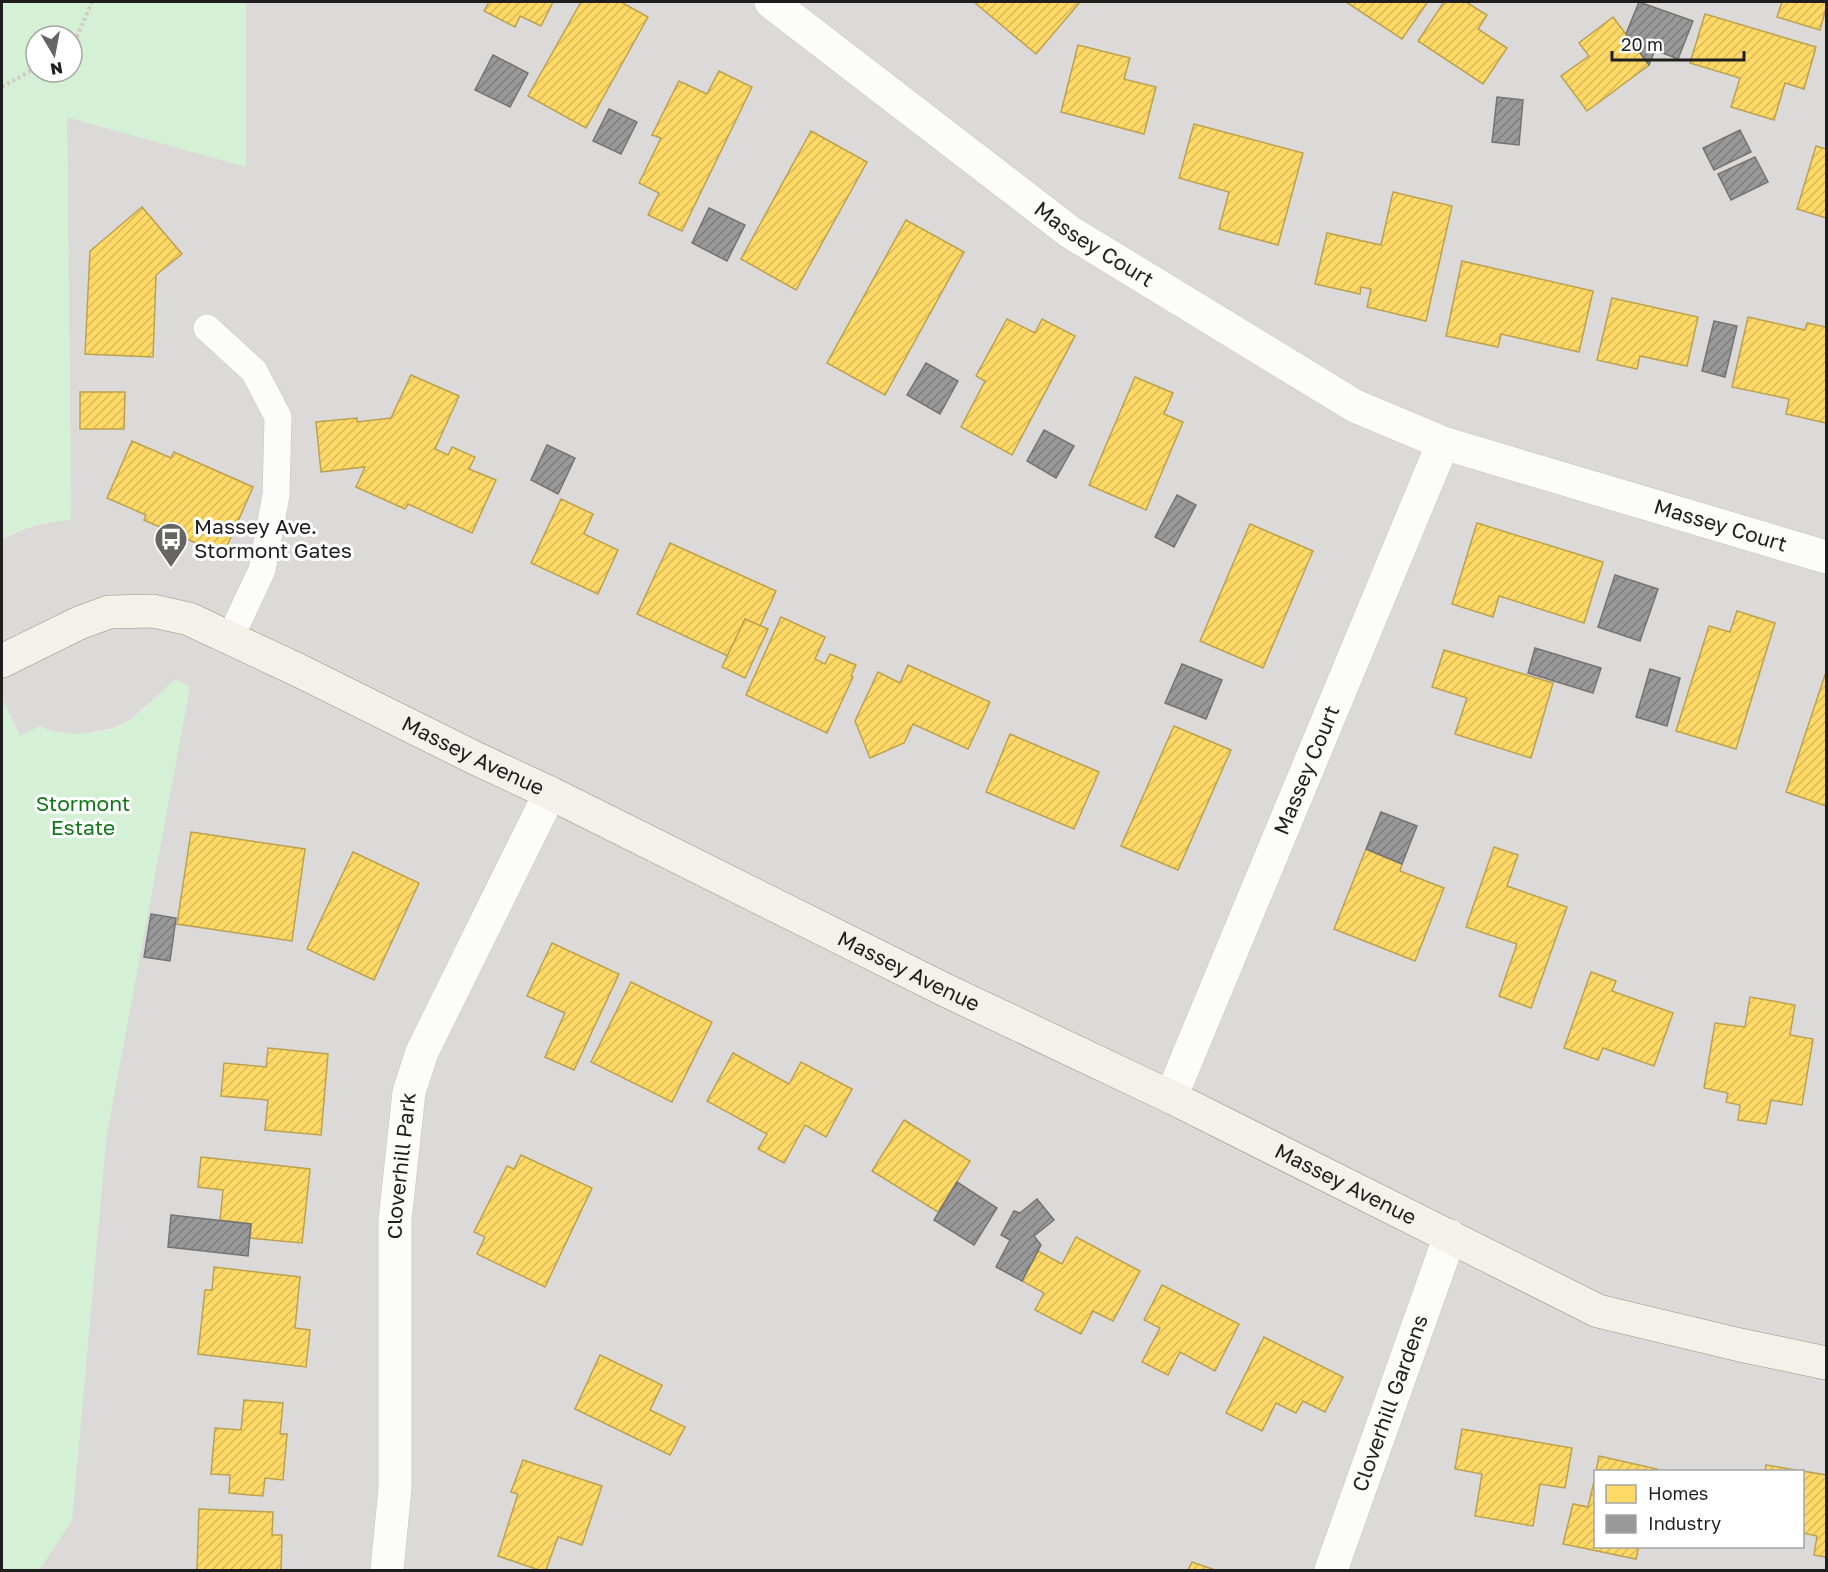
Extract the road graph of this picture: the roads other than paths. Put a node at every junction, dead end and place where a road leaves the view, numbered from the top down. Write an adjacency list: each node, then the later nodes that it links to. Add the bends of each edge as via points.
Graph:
1 (771, 2): 3 (street, Massey Court, via 1070,232 1354,405)
2 (207, 328): 5 (lane, via 254,371 278,417 276,495 262,570)
3 (1443, 443): 4 (street, Massey Court); 8 (street, Massey Court)
4 (1827, 557)
5 (230, 638): 6 (street, Massey Avenue, via 189,619 153,611 109,612); 7 (street, Massey Avenue)
6 (2, 661)
7 (550, 793): 8 (street, Massey Avenue, via 945,990); 11 (street, Cloverhill Park, via 422,1052 409,1092 395,1220 395,1488)
8 (1171, 1097): 9 (street, Massey Avenue)
9 (1450, 1236): 10 (street, Massey Avenue, via 1598,1311); 12 (street, Cloverhill Gardens)
10 (1827, 1363)
11 (387, 1570)
12 (1331, 1570)

